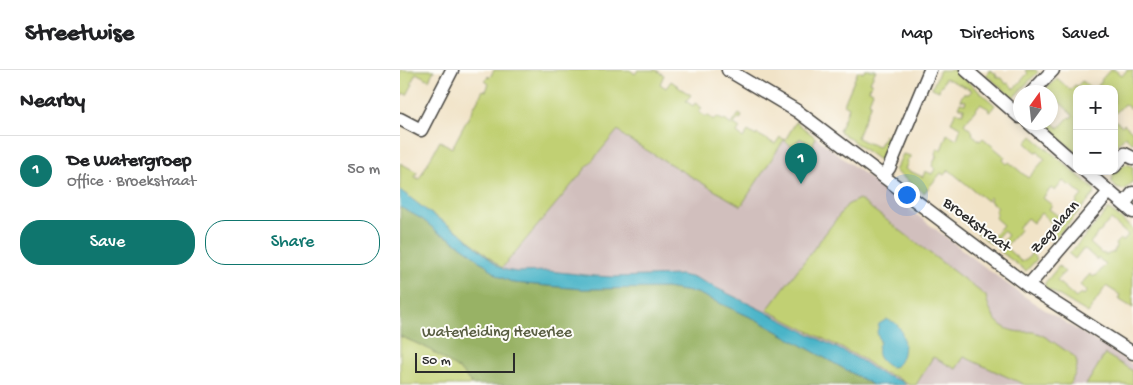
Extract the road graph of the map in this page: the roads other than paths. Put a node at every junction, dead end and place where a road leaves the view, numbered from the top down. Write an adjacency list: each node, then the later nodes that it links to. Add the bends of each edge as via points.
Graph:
1 (452, 70): 8 (street, via 421,130)
2 (728, 70): 15 (street, Broekstraat, via 798,111)
3 (930, 70): 15 (street)
4 (966, 70): 7 (street)
5 (1053, 70): 6 (street)
6 (1039, 85)
7 (1013, 107)
8 (400, 119)
9 (1037, 130): 11 (street)
10 (1133, 158): 12 (street, via 1125,154)
11 (1073, 161)
12 (1118, 162)
13 (1089, 175): 16 (street)
14 (1109, 175): 16 (street, Zegelaan)
15 (883, 176): 19 (street, Broekstraat)
16 (1104, 188): 18 (street); 19 (street, Zegelaan)
17 (1133, 193): 18 (street)
18 (1128, 208)
19 (1028, 286): 20 (street, Broekstraat)
20 (1133, 353)

